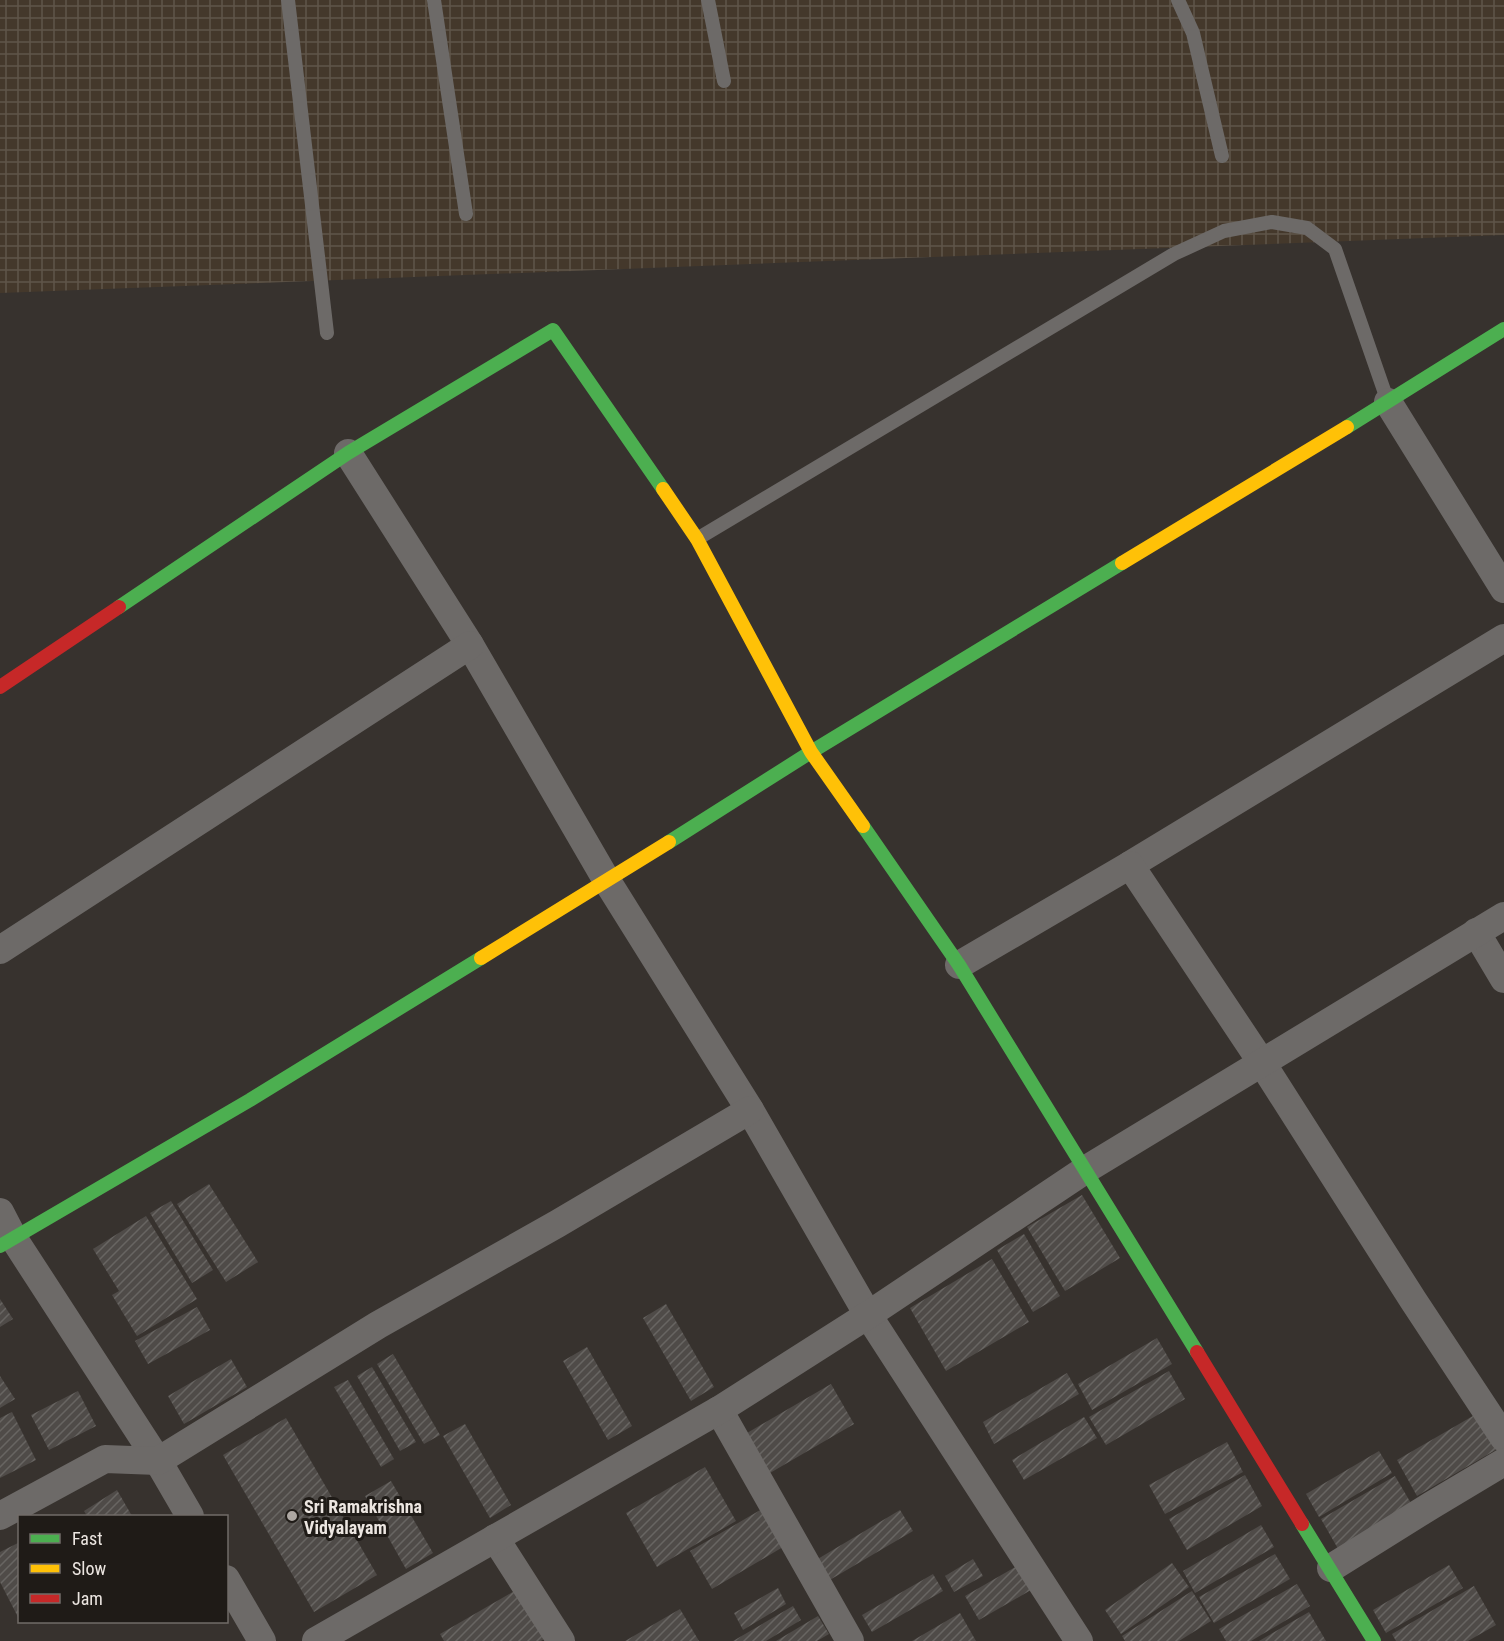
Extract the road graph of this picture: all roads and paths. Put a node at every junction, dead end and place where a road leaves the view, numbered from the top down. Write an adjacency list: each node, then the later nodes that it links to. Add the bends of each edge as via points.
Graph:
1 (288, 0): 9 (lane)
2 (434, 0): 7 (lane)
3 (708, 0): 5 (lane)
4 (1178, 0): 6 (lane, via 1193,33)
5 (724, 81)
6 (1222, 156)
7 (466, 214)
8 (1504, 329): 10 (street)
9 (327, 333)
10 (1388, 402): 12 (lane, via 1335,249 1307,228 1272,222 1224,231 1174,254); 13 (street); 17 (street)
11 (348, 453): 12 (street, via 553,330); 15 (street); 16 (street)
12 (697, 539): 17 (street)
13 (1504, 589)
14 (1504, 638): 18 (street)
15 (470, 645): 19 (street); 22 (street)
16 (0, 687)
17 (811, 752): 19 (street); 23 (street)
18 (1130, 865): 23 (street); 25 (street)
19 (607, 881): 26 (street); 29 (street, via 250,1100)
20 (1504, 916): 21 (street)
21 (1476, 932): 24 (street); 25 (street)
22 (0, 950)
23 (959, 965): 27 (street)
24 (1504, 979)
25 (1263, 1063): 27 (street); 32 (street)
26 (750, 1110): 30 (street); 33 (street, via 378,1325)
27 (1085, 1170): 30 (street); 38 (street)
28 (0, 1212): 29 (street)
29 (7, 1242): 33 (street)
30 (868, 1315): 31 (street); 44 (street)
31 (719, 1410): 37 (street); 43 (street)
32 (1504, 1438)
33 (158, 1461): 35 (street); 36 (street, via 105,1459)
34 (1504, 1462): 38 (street)
35 (189, 1515)
36 (0, 1516)
37 (495, 1539): 41 (street); 42 (street)
38 (1331, 1568): 45 (street)
39 (228, 1582): 40 (street)
40 (262, 1641)
41 (316, 1641)
42 (561, 1641)
43 (850, 1641)
44 (1079, 1641)
45 (1374, 1641)

